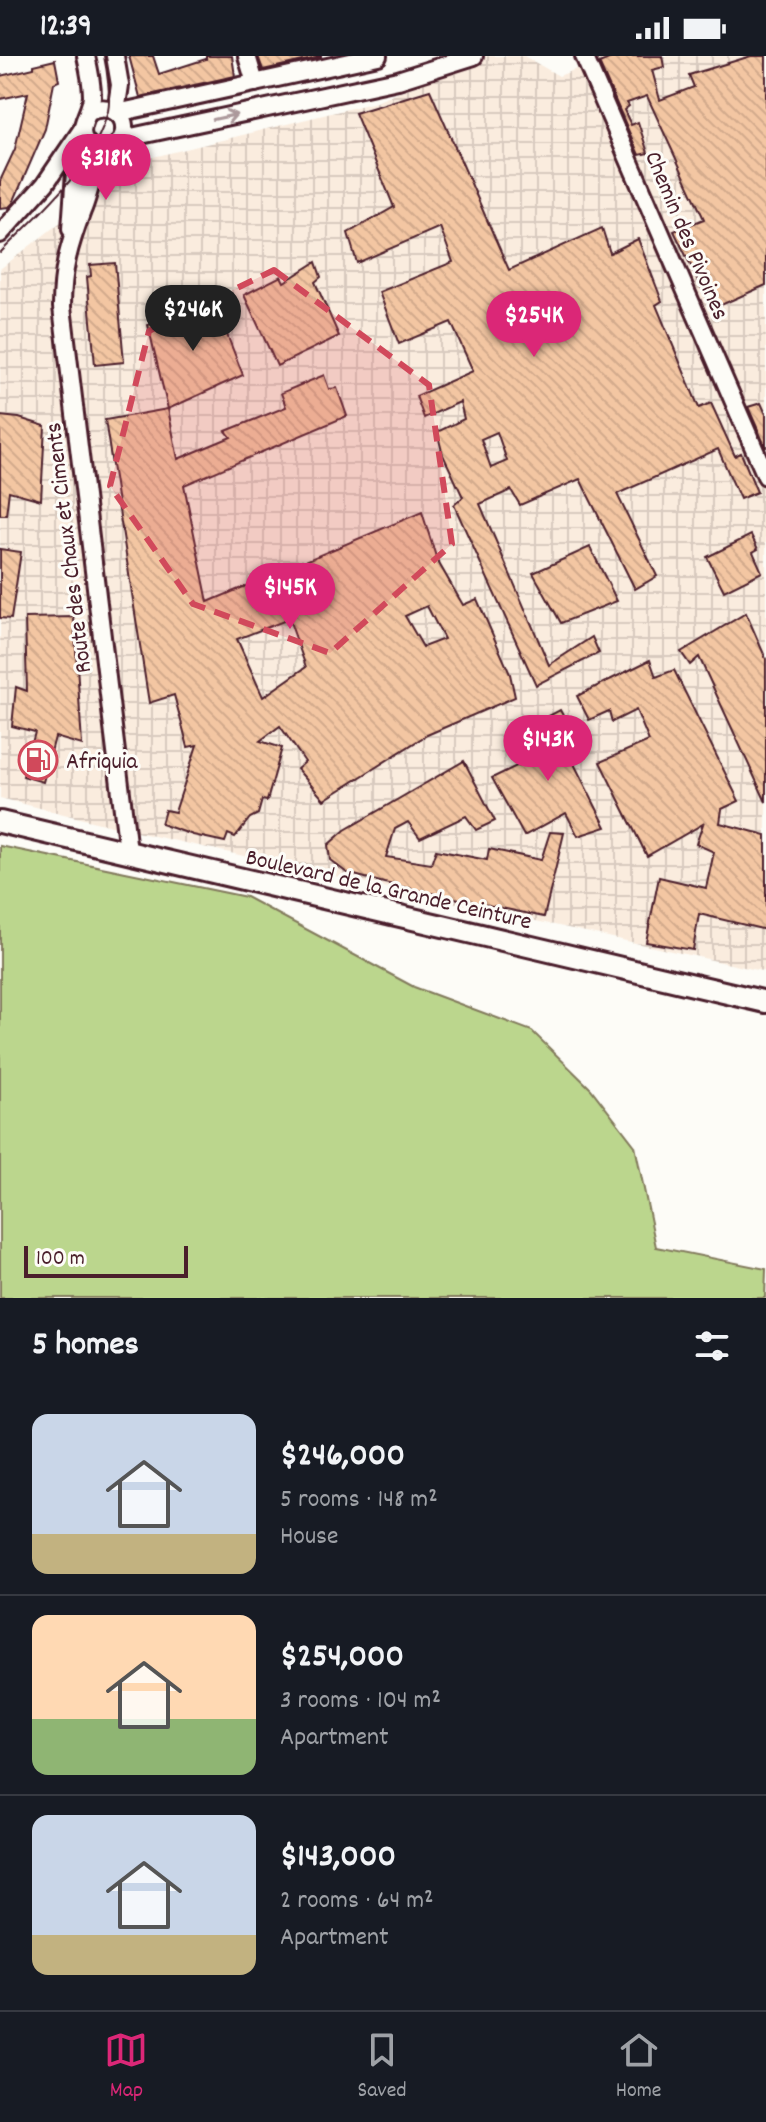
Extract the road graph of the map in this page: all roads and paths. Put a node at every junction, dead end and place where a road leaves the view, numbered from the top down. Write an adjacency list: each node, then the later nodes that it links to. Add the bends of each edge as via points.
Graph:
1 (86, 56): 8 (street)
2 (115, 56): 9 (street, via 120,85)
3 (247, 56): 7 (street)
4 (376, 56): 7 (street)
5 (474, 56): 11 (street, one-way to 5, via 371,87)
6 (584, 56): 14 (street, Chemin des Pivoines)
7 (255, 83): 9 (street)
8 (89, 112): 9 (street, via 103,107); 10 (street)
9 (116, 113): 11 (street, via 124,125)
10 (83, 137): 11 (street, via 100,151); 12 (street); 13 (street, Route des Chaux et Ciments)
11 (117, 144): 13 (street, Route des Chaux et Ciments, via 94,177)
12 (0, 234)
13 (71, 239): 16 (street, Route des Chaux et Ciments, via 62,307)
14 (766, 476)
15 (0, 822): 16 (main road, Boulevard de la Grande Ceinture)
16 (128, 851): 17 (main road, Boulevard de la Grande Ceinture)
17 (766, 1002)

